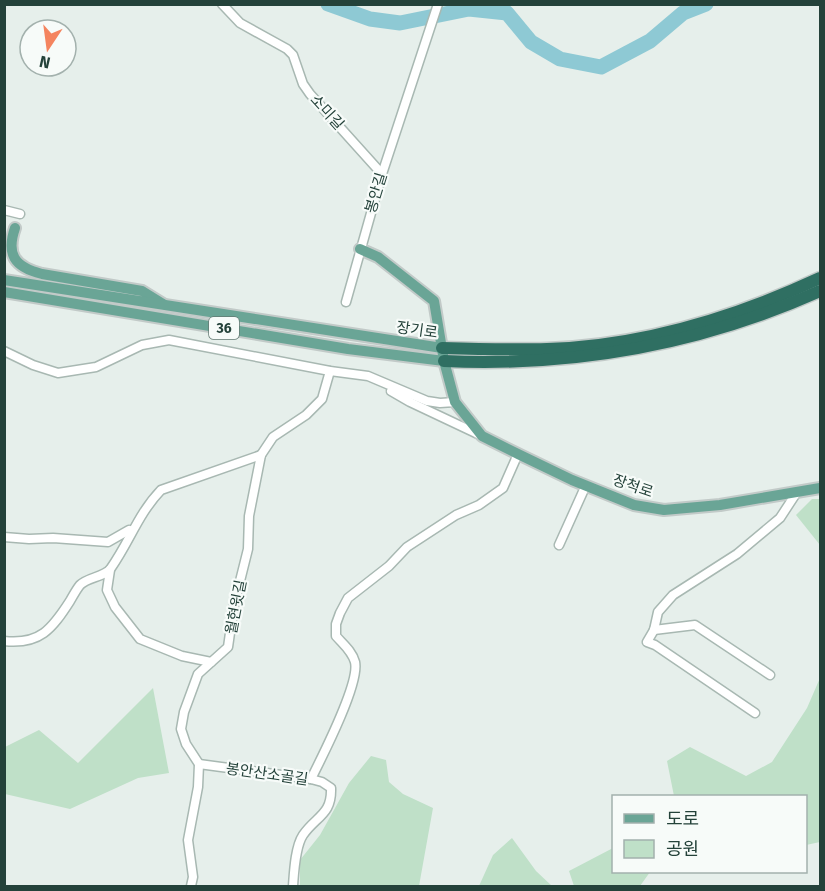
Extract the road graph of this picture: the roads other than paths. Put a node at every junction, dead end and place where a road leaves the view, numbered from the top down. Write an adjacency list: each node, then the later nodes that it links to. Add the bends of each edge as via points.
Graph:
1 (222, 4): 3 (street, 소미길, via 240,23 287,49 310,94)
2 (438, 4): 3 (street, 봉안길)
3 (382, 174): 7 (street, 봉안길)
4 (4, 210): 5 (street)
5 (20, 214)
6 (4, 238): 13 (main road, via 15,228 11,252 33,272 142,291)
7 (360, 249): 12 (street, 봉안길); 15 (main road, via 378,257 434,301)
8 (820, 278): 15 (highway, 장기로 / 36, via 777,298 654,334 549,349)
9 (4, 280): 13 (main road, 장기로 / 36)
10 (820, 291): 15 (highway, 장기로 / 36, via 720,329 656,345 600,354 493,362)
11 (4, 292): 15 (main road, 장기로 / 36, via 360,351)
12 (346, 302)
13 (166, 306): 15 (main road, 장기로 / 36)
14 (4, 351): 16 (street, via 58,373 96,367 142,345 170,340)
15 (443, 355): 18 (main road)
16 (330, 371): 17 (street); 21 (street, 월현윗길, via 322,399 306,416 273,437)
17 (368, 376): 18 (street, via 427,401); 19 (street, via 410,402)
18 (455, 402): 19 (main road)
19 (482, 436): 20 (main road, 장척로)
20 (518, 454): 22 (main road, 장척로); 35 (street, via 494,496 407,547 348,598 336,624 336,636 351,652 355,675 348,700)
21 (261, 455): 25 (street, via 161,490); 31 (street, 월현윗길, via 249,516 248,549 228,647)
22 (586, 485): 24 (main road, 장척로, via 634,505 664,510); 27 (street)
23 (820, 488): 24 (main road, 장척로)
24 (797, 492): 29 (street, via 780,518 737,554 673,595 658,612)
25 (133, 527): 26 (street, via 108,542); 28 (street)
26 (4, 537)
27 (559, 545)
28 (110, 570): 30 (street, via 81,584 50,630 35,639); 31 (street, via 107,590 115,607 141,639 182,656)
29 (654, 630): 32 (street, via 695,625); 33 (street, via 647,642)
30 (4, 641)
31 (211, 662): 34 (street, 월현윗길, via 198,675 181,729)
32 (770, 675)
33 (755, 713)
34 (200, 764): 35 (street, 봉안산소골길); 36 (street, via 188,840)
35 (311, 779): 37 (street, 봉안산소골길, via 331,788 331,801 302,836)
36 (191, 886)
37 (293, 886)

